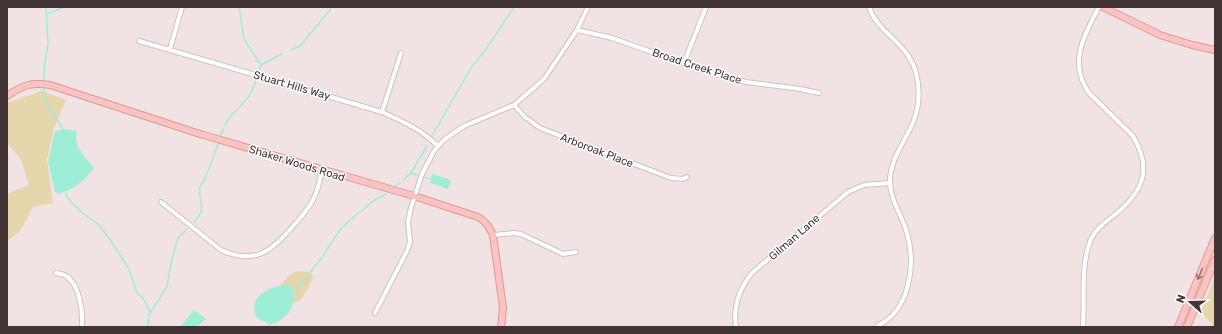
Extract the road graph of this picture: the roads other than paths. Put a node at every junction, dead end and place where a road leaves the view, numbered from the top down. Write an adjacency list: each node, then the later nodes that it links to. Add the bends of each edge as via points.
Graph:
1 (182, 7): 9 (street)
2 (588, 7): 7 (street)
3 (706, 7): 12 (street)
4 (869, 7): 20 (street, via 874,18 909,56 918,83 917,110 894,160)
5 (1099, 7): 33 (street, via 1082,40 1079,56 1080,73 1089,92 1138,144 1143,174 1140,187 1134,196 1098,229 1091,240 1086,256)
6 (1103, 7): 10 (street, via 1160,35)
7 (577, 30): 12 (street, Broad Creek Place, via 612,38); 15 (street, via 544,79)
8 (139, 41): 9 (street, Stuart Hills Way)
9 (170, 49): 16 (street, Stuart Hills Way)
10 (1215, 50)
11 (401, 53): 16 (street)
12 (684, 63): 13 (street, Broad Creek Place, via 746,82)
13 (818, 93)
14 (7, 96): 18 (street, Shaker Woods Road, via 30,84 50,85 200,134)
15 (514, 105): 17 (street, via 464,126); 19 (street, Arboroak Place, via 532,123 548,132 671,178)
16 (382, 112): 17 (street, Stuart Hills Way, via 407,123)
17 (438, 146): 21 (street)
18 (322, 170): 21 (street, Shaker Woods Road); 22 (street, via 313,200 281,241 271,249 250,256 230,255 221,250)
19 (688, 177)
20 (890, 183): 29 (street, via 893,198 909,238 911,268 906,290 898,308 888,320); 32 (street, Gilman Lane, via 864,185 848,192 753,272 738,295)
21 (414, 196): 23 (street, Shaker Woods Road, via 483,220); 28 (street, via 408,222 408,248)
22 (161, 202)
23 (493, 235): 25 (street, via 521,234 563,254); 31 (street, Shaker Woods Road, via 503,308)
24 (1215, 238): 34 (street, one-way to 34)
25 (576, 252)
26 (1215, 260): 35 (street)
27 (56, 273): 30 (street, via 66,276 74,285 83,314)
28 (375, 313)
29 (877, 326)
30 (82, 327)
31 (501, 327)
32 (736, 327)
33 (1083, 327)
34 (1178, 327)
35 (1187, 327)

